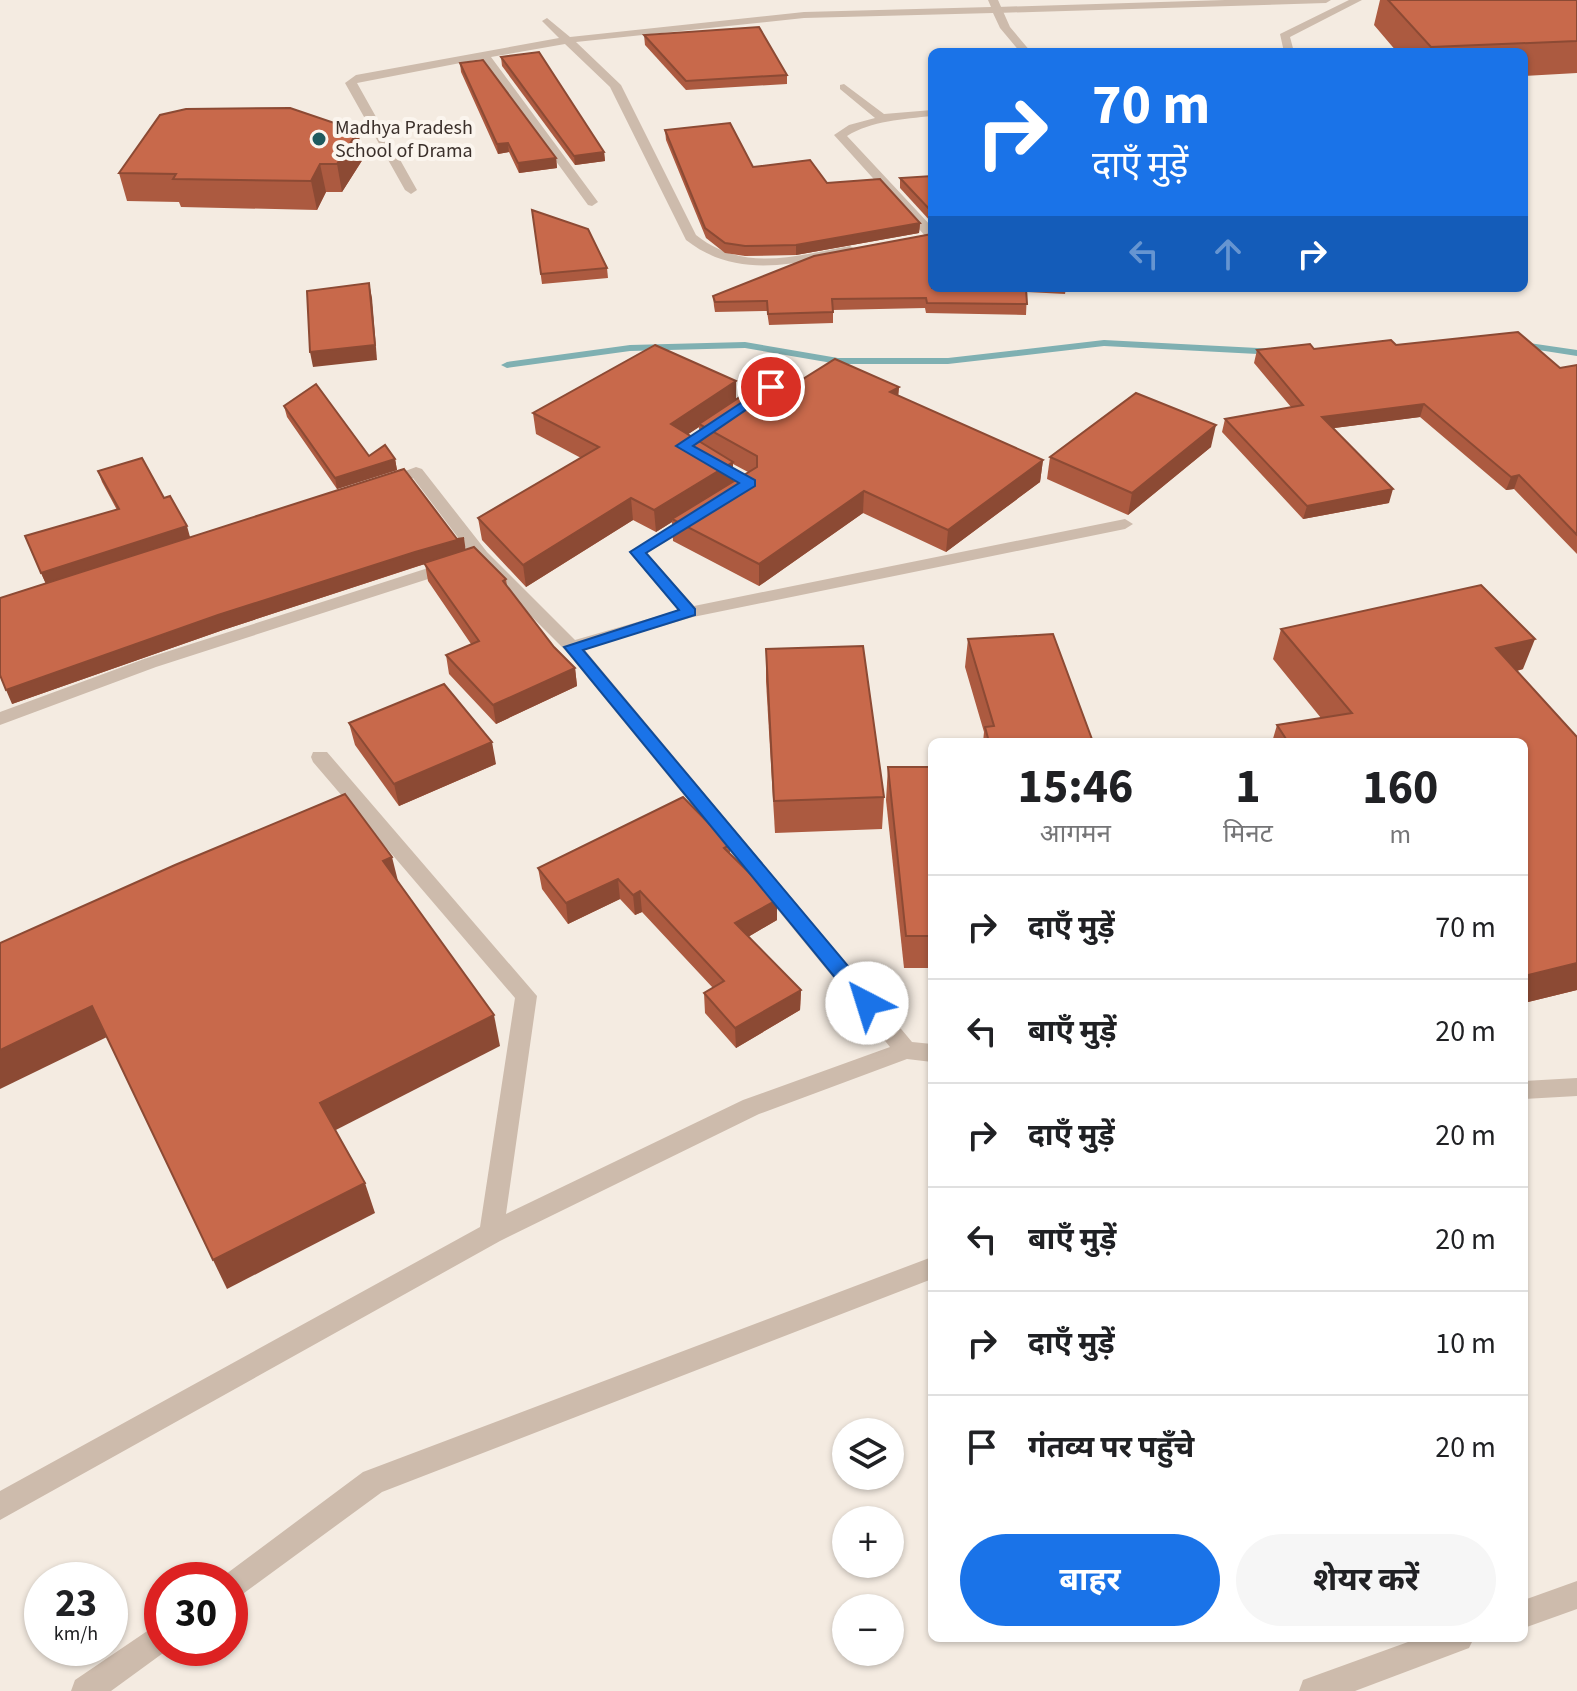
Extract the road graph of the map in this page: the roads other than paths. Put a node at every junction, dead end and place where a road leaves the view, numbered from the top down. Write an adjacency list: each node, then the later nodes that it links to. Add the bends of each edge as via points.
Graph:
1 (1326, 0): 3 (street)
2 (1357, 0): 7 (street, via 1295,28 1284,36)
3 (995, 5): 5 (street, via 804,15); 6 (street)
4 (547, 21): 5 (street)
5 (568, 40): 8 (street); 17 (street, via 615,85 691,237 705,252 738,263)
6 (1022, 48)
7 (1288, 48)
8 (484, 55): 12 (street, via 371,73 351,83); 13 (street)
9 (844, 87): 11 (street, via 873,114)
10 (928, 113): 11 (street)
11 (891, 118): 14 (street, via 840,135)
12 (411, 190)
13 (592, 202)
14 (928, 232)
15 (928, 237): 16 (street)
16 (917, 240)
17 (859, 249)
18 (771, 387): 22 (street, via 683,446 750,483 637,552)
19 (372, 486): 21 (street, via 416,472)
20 (1125, 524): 22 (street)
21 (481, 556): 23 (street); 24 (street, via 150,663)
22 (690, 612): 23 (street)
23 (572, 647): 26 (street)
24 (0, 719)
25 (320, 757): 30 (street, via 526,996)
26 (906, 1050): 27 (street); 30 (street, via 751,1107)
27 (928, 1053)
28 (1577, 1087): 29 (street)
29 (1528, 1090)
30 (491, 1233): 32 (street)
31 (928, 1270): 33 (street, via 373,1482)
32 (0, 1506)
33 (248, 1573)
34 (1577, 1595): 35 (street)
35 (1528, 1613)
36 (1448, 1642): 39 (street)
37 (144, 1649): 38 (street)
38 (86, 1691)
39 (1314, 1691)

